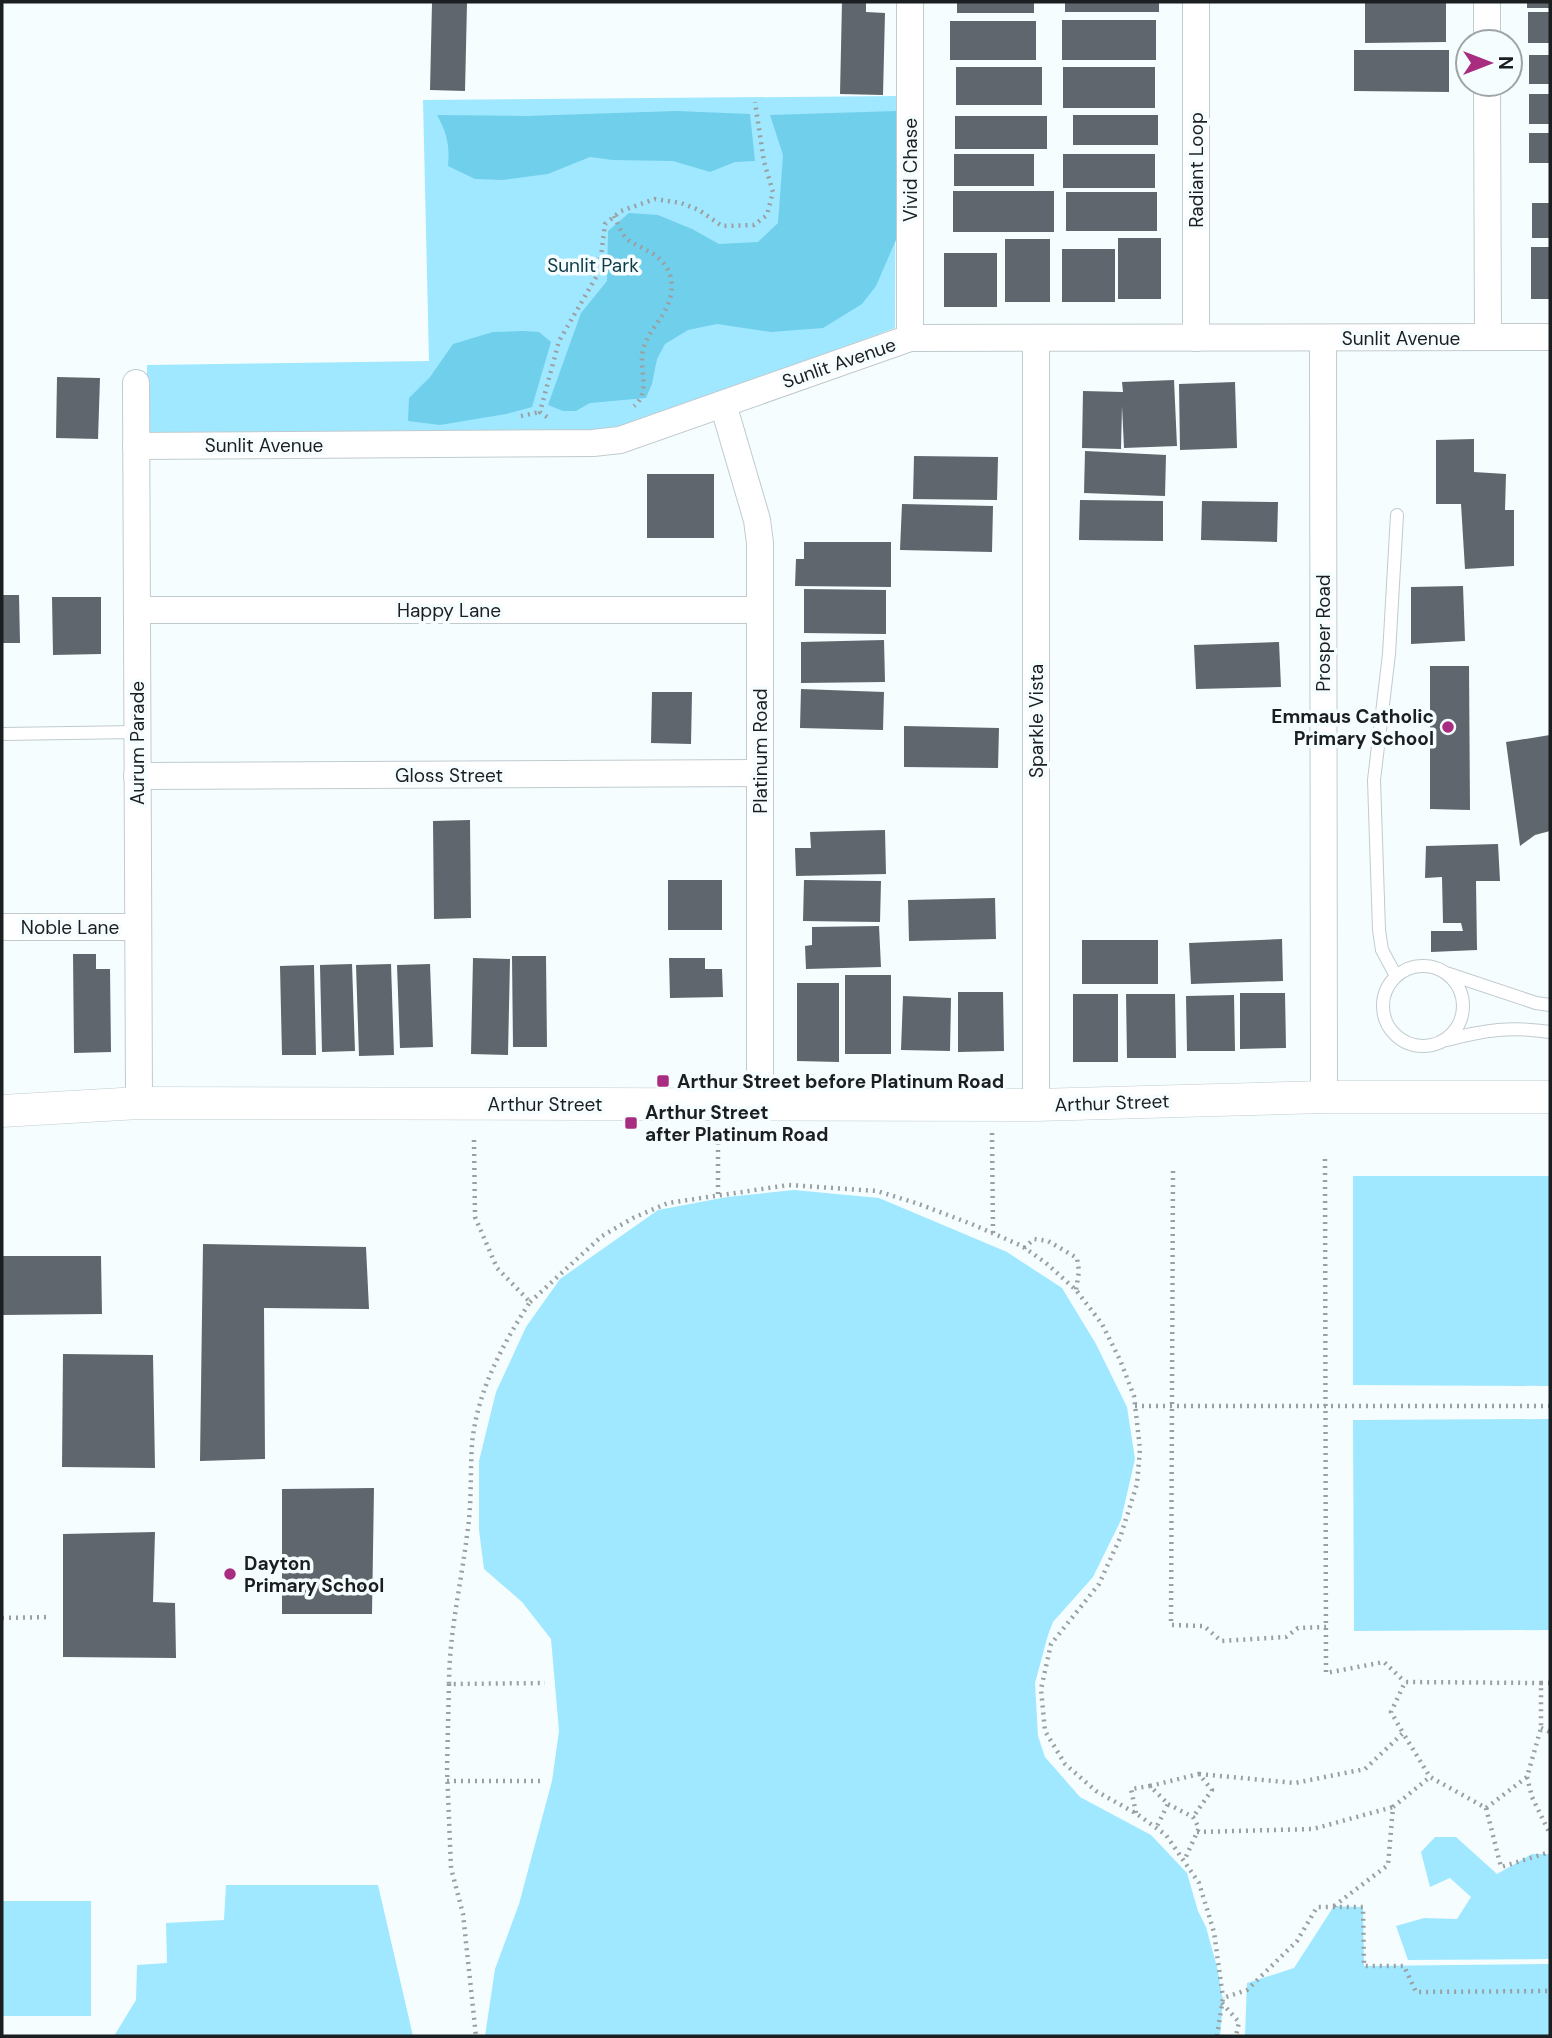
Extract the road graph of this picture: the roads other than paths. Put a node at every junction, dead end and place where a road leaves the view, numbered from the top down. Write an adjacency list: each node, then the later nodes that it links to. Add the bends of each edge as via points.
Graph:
1 (910, 2): 8 (street, Vivid Chase)
2 (1196, 2): 10 (street, Radiant Loop)
3 (1487, 2): 4 (street)
4 (1487, 28)
5 (1487, 98): 6 (street)
6 (1488, 337): 7 (street, Sunlit Avenue); 11 (street, Sunlit Avenue)
7 (1550, 337)
8 (910, 338): 9 (street, Sunlit Avenue); 13 (street, Sunlit Avenue)
9 (1036, 338): 10 (street, Sunlit Avenue); 33 (street, Sparkle Vista)
10 (1196, 338): 11 (street, Sunlit Avenue)
11 (1322, 338): 29 (street, Prosper Road)
12 (136, 383): 14 (street, Aurum Parade)
13 (723, 404): 14 (street, Sunlit Avenue, via 620,440 593,443); 17 (street, Platinum Road, via 757,520)
14 (136, 446): 16 (street, Aurum Parade)
15 (1397, 514): 25 (lane, via 1389,654 1374,780 1379,930 1382,950)
16 (137, 610): 17 (street, Happy Lane); 18 (street, Aurum Parade)
17 (760, 610): 20 (street, Platinum Road)
18 (137, 732): 19 (lane); 21 (street, Aurum Parade)
19 (2, 734)
20 (760, 773): 21 (street, Gloss Street); 32 (street, Platinum Road)
21 (137, 776): 23 (street, Aurum Parade)
22 (2, 927): 23 (street, Noble Lane)
23 (138, 927): 31 (street, Aurum Parade)
24 (1446, 973): 25 (lane, via 1421,966); 26 (lane); 28 (lane, via 1455,983 1463,1007 1461,1021)
25 (1396, 976): 28 (lane, via 1383,999 1386,1025 1405,1043 1418,1047)
26 (1550, 1005)
27 (1550, 1032): 28 (lane, via 1511,1028)
28 (1444, 1041)
29 (1324, 1097): 30 (street, Arthur Street); 33 (street, Arthur Street)
30 (1550, 1097)
31 (138, 1103): 32 (street, Arthur Street); 34 (street, Arthur Street)
32 (760, 1104): 33 (street, Arthur Street)
33 (1036, 1105)
34 (2, 1111)

